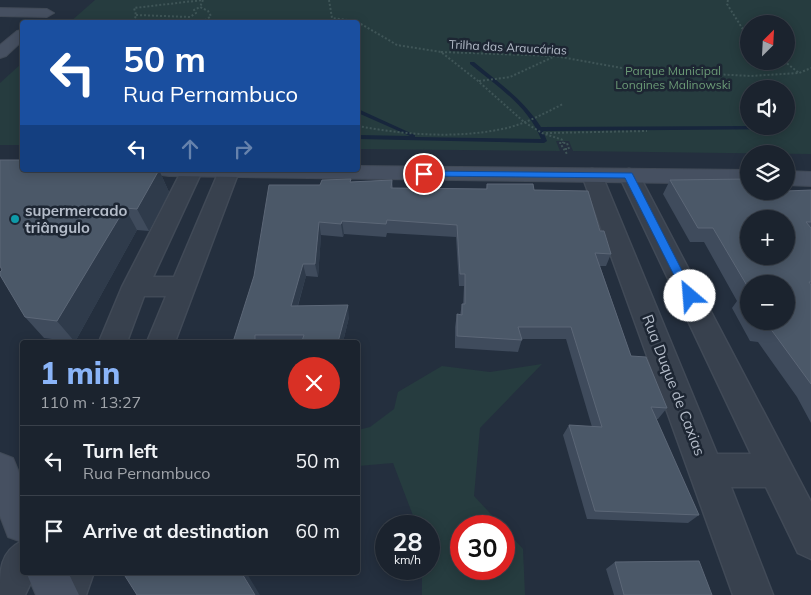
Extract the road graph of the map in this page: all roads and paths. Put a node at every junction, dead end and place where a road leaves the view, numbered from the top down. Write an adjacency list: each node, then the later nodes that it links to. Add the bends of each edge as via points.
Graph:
1 (37, 0): 7 (main road)
2 (203, 0): 5 (path); 8 (path, via 134,8)
3 (329, 0): 12 (path, Trilha das Araucárias, via 332,18)
4 (728, 0): 14 (path, via 727,4)
5 (200, 7): 8 (path, via 190,17); 11 (path, via 211,16)
6 (0, 12): 7 (main road)
7 (20, 12): 9 (main road, via 53,8); 15 (main road)
8 (136, 16): 10 (path)
9 (38, 20)
10 (135, 20)
11 (206, 20)
12 (348, 20)
13 (360, 23): 17 (path, Trilha das Araucárias, via 397,45)
14 (740, 25)
15 (0, 27)
16 (20, 36): 18 (main road)
17 (441, 52): 19 (path, Trilha das Araucárias); 23 (path)
18 (0, 53)
19 (555, 56): 22 (path, Trilha das Araucárias, via 633,70 751,76); 23 (path, via 510,76)
20 (811, 68): 22 (path, Trilha das Araucárias)
21 (795, 70): 22 (path)
22 (799, 73)
23 (478, 81): 25 (path)
24 (564, 104): 25 (path)
25 (524, 122): 26 (path, via 467,134 378,131); 28 (path)
26 (360, 126)
27 (648, 131): 28 (path)
28 (542, 133): 29 (path, via 563,140)
29 (563, 143)
30 (191, 172): 39 (street)
31 (229, 172): 38 (street)
32 (302, 172): 34 (main road)
33 (629, 175): 34 (main road); 35 (main road); 43 (street)
34 (592, 176): 44 (street, Rua Duque de Caxias)
35 (740, 178)
36 (795, 178): 37 (main road)
37 (811, 179)
38 (183, 286): 39 (street); 41 (street)
39 (135, 287): 40 (street)
40 (114, 340)
41 (163, 340)
42 (0, 470): 45 (main road)
43 (777, 470): 44 (street); 46 (street)
44 (708, 471): 53 (street, Rua Duque de Caxias)
45 (20, 518)
46 (811, 540)
47 (20, 564): 50 (street)
48 (48, 575): 51 (main road)
49 (74, 575): 52 (street)
50 (4, 595)
51 (58, 595)
52 (66, 595)
53 (753, 595)

